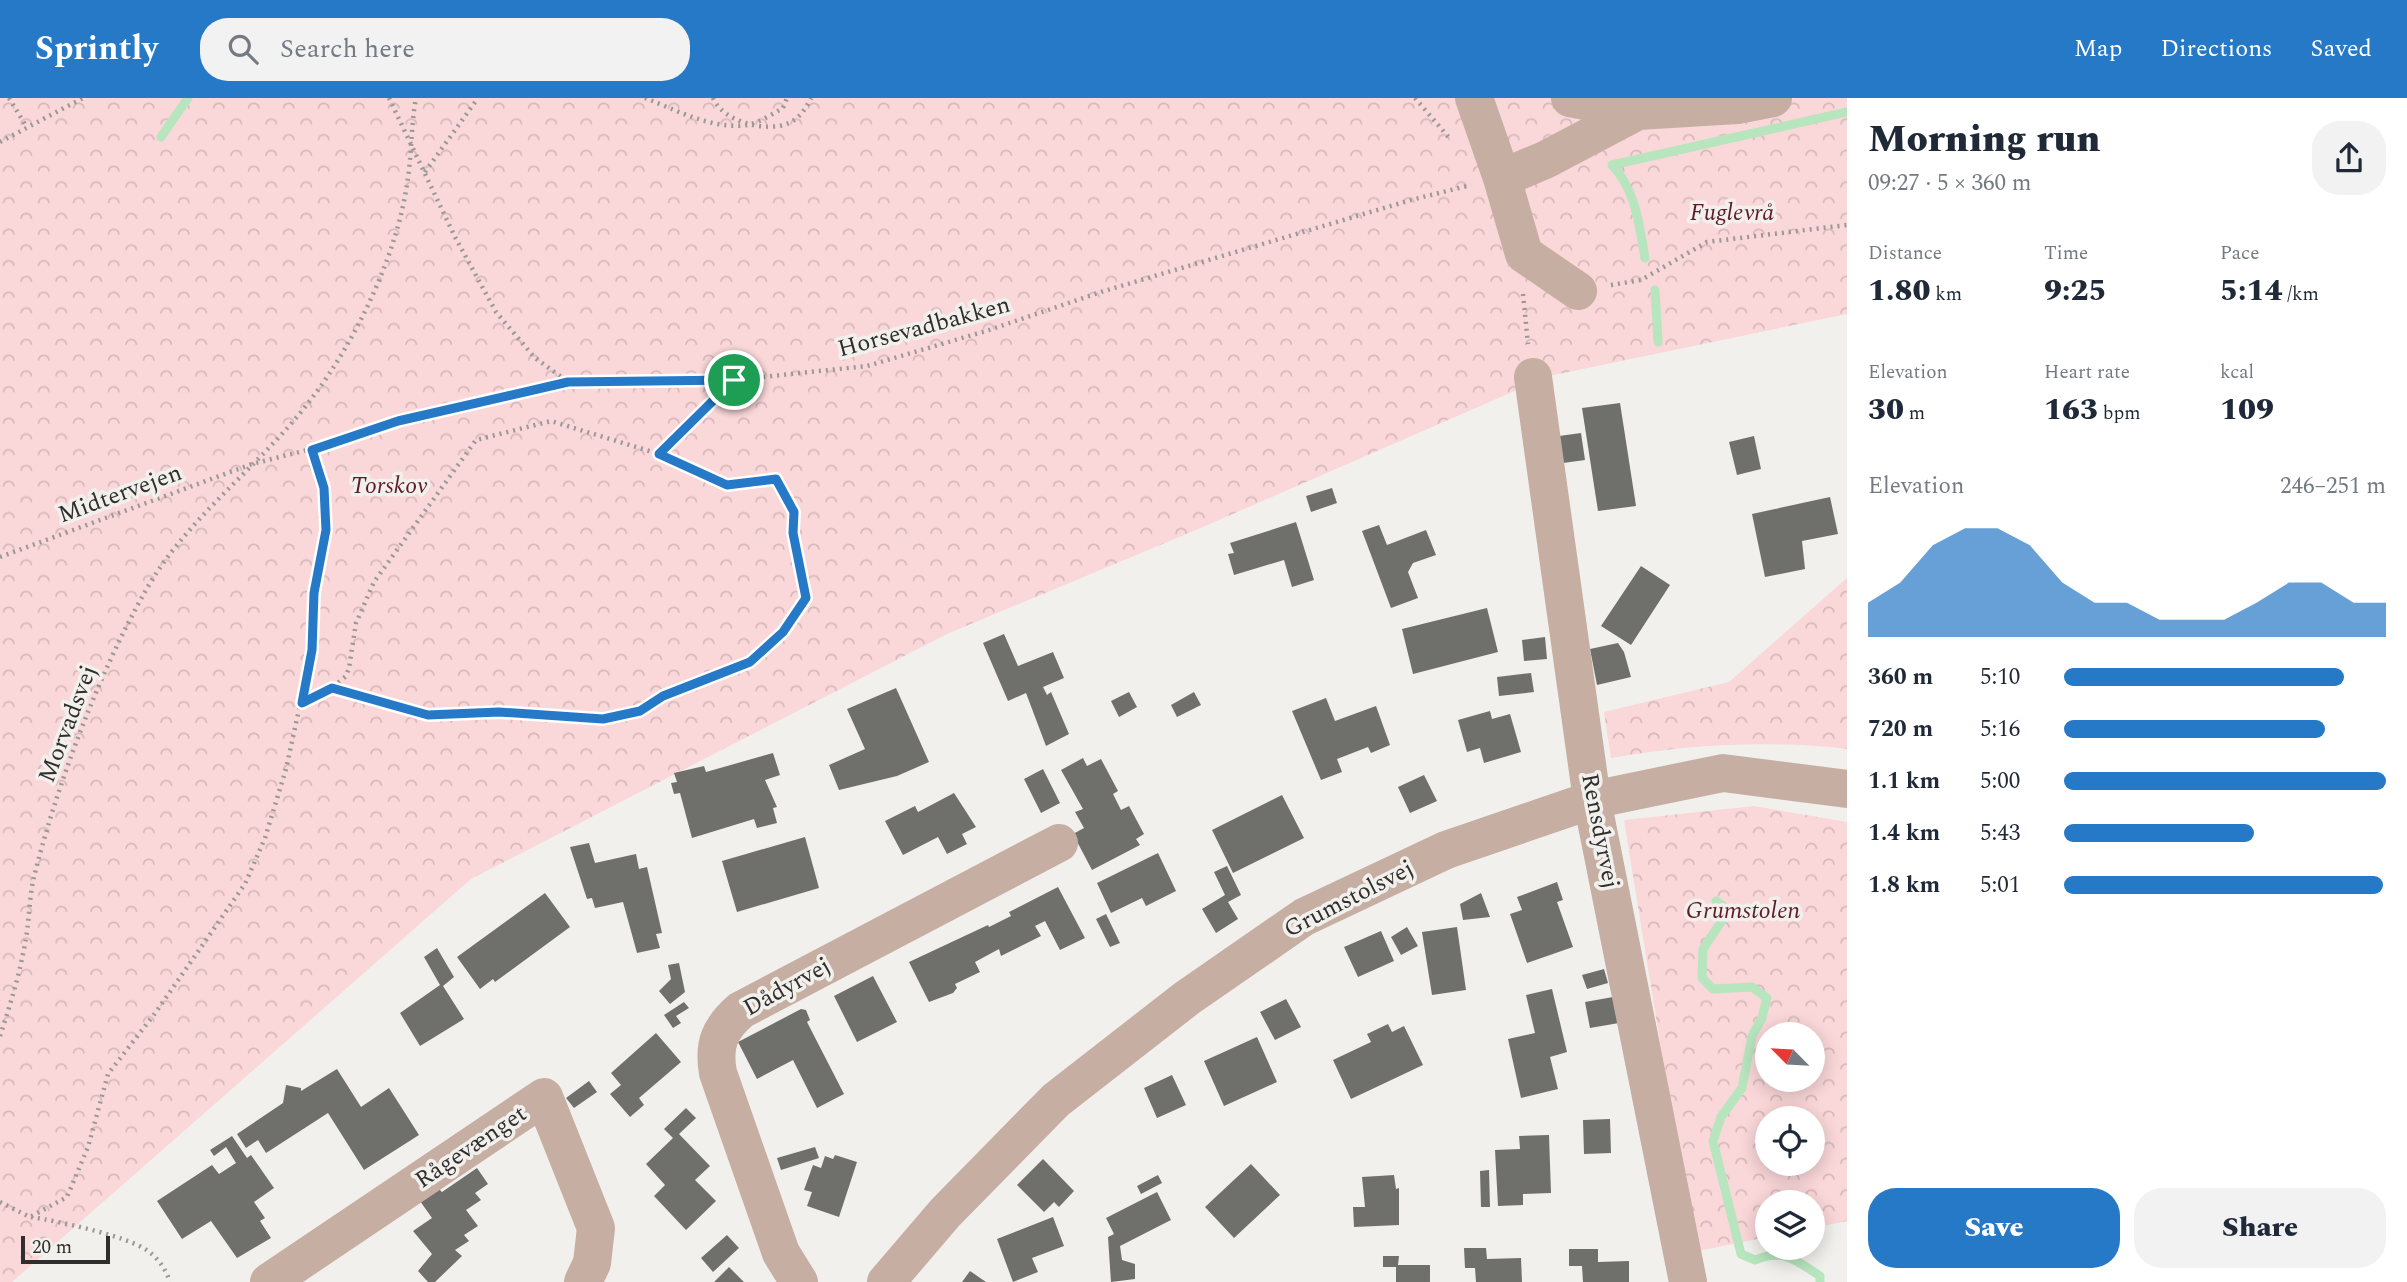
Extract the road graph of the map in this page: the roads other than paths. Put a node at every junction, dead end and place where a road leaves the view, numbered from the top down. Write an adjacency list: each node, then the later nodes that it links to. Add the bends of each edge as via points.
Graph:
1 (1474, 98): 5 (street)
2 (1570, 98): 4 (street)
3 (1773, 98): 4 (street, via 1737,105)
4 (1638, 111): 5 (street)
5 (1502, 178): 6 (street, via 1524,254)
6 (1578, 291)
7 (1532, 377): 9 (street, Rensdyrvej)
8 (1847, 789): 9 (street, Grumstolsvej, via 1723,773)
9 (1592, 800): 14 (street, Grumstolsvej, via 1446,850 1304,917 1056,1100 945,1213); 15 (street, Rensdyrvej)
10 (1059, 843): 13 (street, Dådyrvej, via 741,1010 717,1038 718,1073 781,1252)
11 (269, 1282): 12 (street, Rågevænget, via 544,1097 596,1228 592,1263)
12 (583, 1282)
13 (799, 1282)
14 (886, 1282)
15 (1688, 1282)

